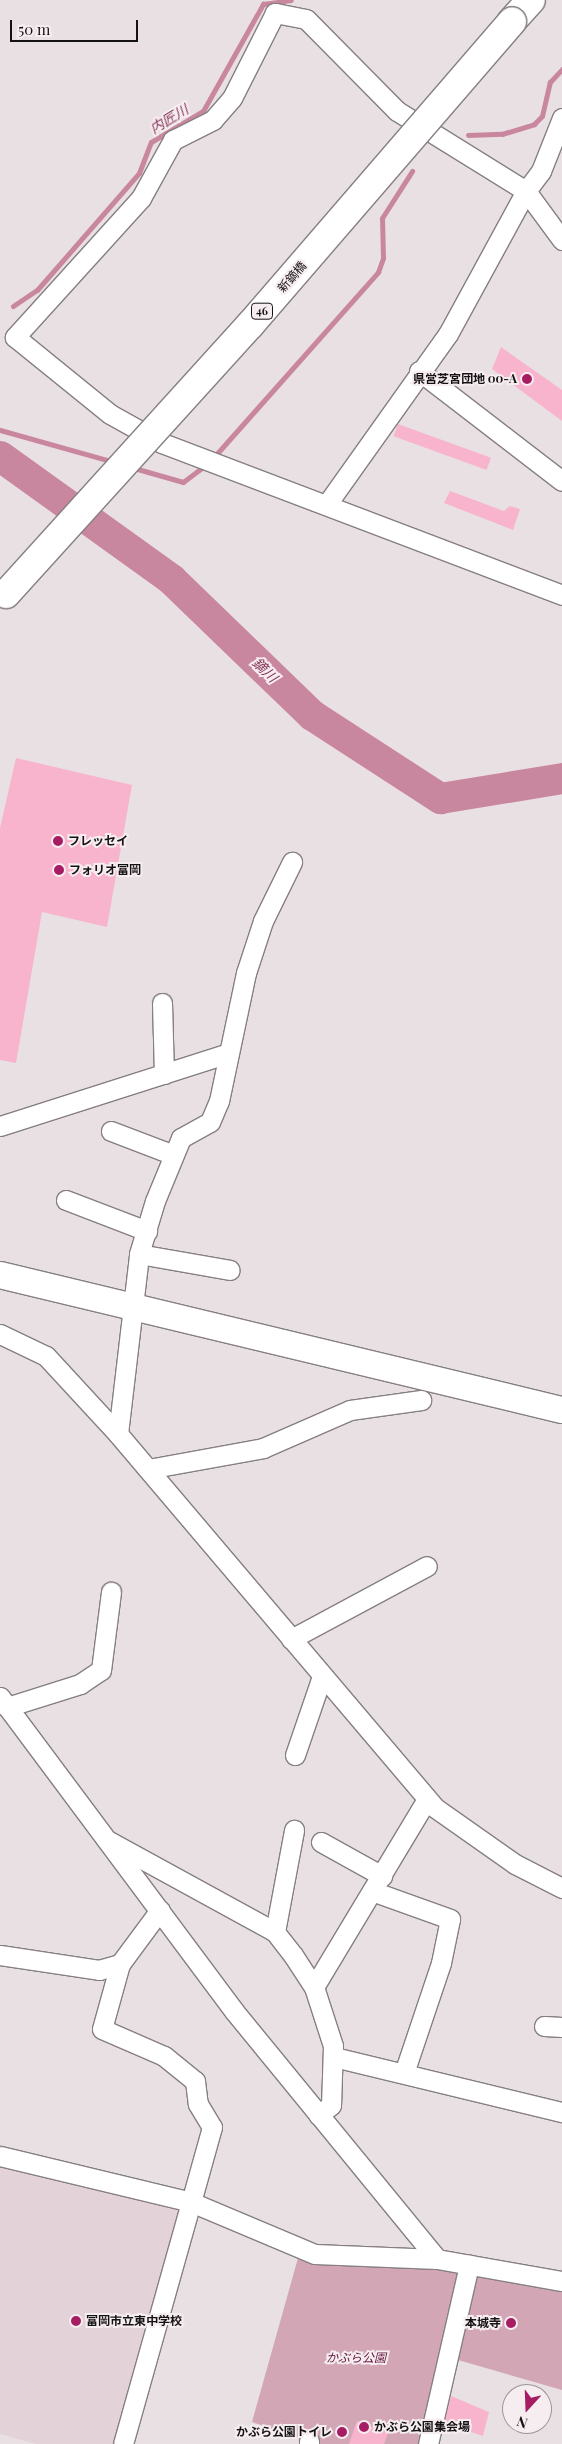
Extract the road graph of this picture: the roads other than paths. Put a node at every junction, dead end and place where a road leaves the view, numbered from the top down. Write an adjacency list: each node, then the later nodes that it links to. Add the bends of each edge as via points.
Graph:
1 (531, 0): 9 (main road, 新鏑橋 / 46, bridge, via 250,325)
2 (562, 118): 3 (street, via 542,171)
3 (526, 191): 4 (street); 5 (street, via 448,334); 7 (street, via 397,111 306,19 275,13 232,98 213,120 173,140 141,198 14,336 110,414 162,443 199,454)
4 (562, 240)
5 (420, 371): 6 (street); 7 (street)
6 (562, 482)
7 (327, 504): 8 (street)
8 (562, 595)
9 (3, 598)
10 (292, 862): 12 (street, via 264,921 246,973)
11 (162, 1003): 13 (street)
12 (229, 1053): 13 (street); 16 (street, via 210,1122 181,1138)
13 (164, 1074): 14 (street)
14 (0, 1126)
15 (111, 1131): 16 (street)
16 (174, 1155): 18 (street)
17 (66, 1200): 18 (street)
18 (147, 1230): 19 (street)
19 (139, 1254): 20 (street); 22 (street)
20 (230, 1270)
21 (0, 1275): 22 (street)
22 (131, 1307): 25 (street); 26 (street)
23 (0, 1334): 26 (street, via 46,1356)
24 (421, 1400): 27 (street, via 350,1410 263,1448)
25 (562, 1410)
26 (118, 1434): 27 (street)
27 (148, 1469): 30 (street)
28 (427, 1566): 30 (street)
29 (111, 1592): 32 (street, via 101,1670 80,1684)
30 (291, 1639): 31 (street)
31 (322, 1676): 33 (street); 34 (street)
32 (4, 1702): 36 (street)
33 (295, 1754)
34 (427, 1798): 38 (street); 39 (street, via 483,1843)
35 (294, 1830): 41 (street)
36 (108, 1840): 40 (street); 41 (street)
37 (322, 1842): 38 (street)
38 (377, 1884): 44 (street); 46 (street, via 450,1920 441,1963)
39 (562, 1888)
40 (160, 1910): 43 (street); 48 (street, via 234,2011)
41 (274, 1932): 44 (street)
42 (0, 1955): 43 (street, via 99,1970)
43 (120, 1964): 50 (street, via 102,2029 164,2056 195,2081 198,2104 212,2127)
44 (314, 1987): 45 (street)
45 (334, 2057): 46 (street); 48 (street, via 331,2105)
46 (404, 2073): 47 (street)
47 (562, 2112)
48 (319, 2116): 51 (street)
49 (0, 2156): 50 (street)
50 (191, 2202): 51 (street, via 315,2254); 54 (street)
51 (437, 2259): 52 (street)
52 (469, 2265): 53 (street); 55 (street)
53 (562, 2281)
54 (123, 2444)
55 (428, 2444)

